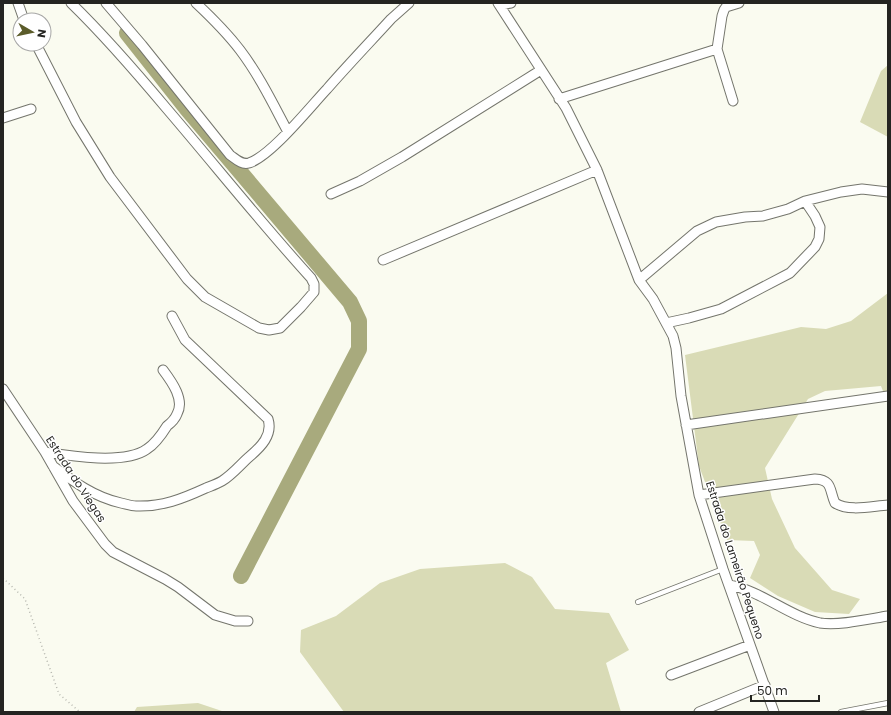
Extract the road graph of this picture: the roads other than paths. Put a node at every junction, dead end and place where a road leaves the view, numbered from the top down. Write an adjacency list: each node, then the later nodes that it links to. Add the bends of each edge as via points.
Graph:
1 (71, 3): 9 (street, via 97,28 311,278 314,292 280,328 259,328 205,297 187,279 110,177 76,122)
2 (106, 3): 15 (street, via 237,161 249,163 268,151)
3 (196, 3): 15 (street, via 219,25 240,51)
4 (409, 3): 15 (street, via 392,18)
5 (511, 3): 7 (street)
6 (740, 3): 8 (street, via 724,10)
7 (499, 4): 10 (street, Estrada do Lameirão Pequeno)
8 (717, 49): 11 (street); 12 (street)
9 (40, 52)
10 (541, 70): 11 (street, Estrada do Lameirão Pequeno); 18 (street, via 402,157)
11 (559, 99): 16 (street, Estrada do Lameirão Pequeno)
12 (733, 101)
13 (31, 108): 14 (street)
14 (3, 118)
15 (288, 132)
16 (597, 170): 20 (street); 21 (street, Estrada do Lameirão Pequeno)
17 (888, 192): 19 (street, via 862,189)
18 (331, 194)
19 (805, 201): 21 (street, via 763,216 716,222 697,231); 23 (street, via 816,216 820,227 819,238 815,246 790,273 721,309)
20 (383, 260)
21 (639, 280): 23 (street, Estrada do Lameirão Pequeno)
22 (172, 316): 29 (street, via 185,340 268,419 270,425 266,439 222,481 161,505 134,506 114,502 84,489)
23 (666, 323): 27 (street, Estrada do Lameirão Pequeno, via 676,348)
24 (164, 370): 28 (street, via 180,403 177,414 147,450 130,456 109,458)
25 (3, 389): 28 (street, Estrada do Viegas)
26 (888, 396): 27 (street)
27 (686, 425): 30 (street, Estrada do Lameirão Pequeno)
28 (45, 452): 29 (street, Estrada do Viegas)
29 (52, 466): 36 (street, Estrada do Viegas, via 73,502 113,552 165,579 215,615 236,621)
30 (699, 495): 31 (street, via 823,479 830,486 835,503 840,506 854,508); 32 (street, Estrada do Lameirão Pequeno)
31 (888, 505)
32 (723, 569): 33 (street, Estrada do Lameirão Pequeno); 34 (lane)
33 (729, 585): 35 (street, via 747,589 799,616 819,622 836,623); 37 (street, Estrada do Lameirão Pequeno)
34 (638, 602)
35 (888, 616)
36 (248, 621)
37 (750, 645): 38 (street); 39 (street, Estrada do Lameirão Pequeno)
38 (672, 675)
39 (765, 685): 41 (street); 42 (street, Estrada do Lameirão Pequeno)
40 (888, 703): 43 (lane)
41 (699, 712)
42 (774, 712)
43 (841, 712)

